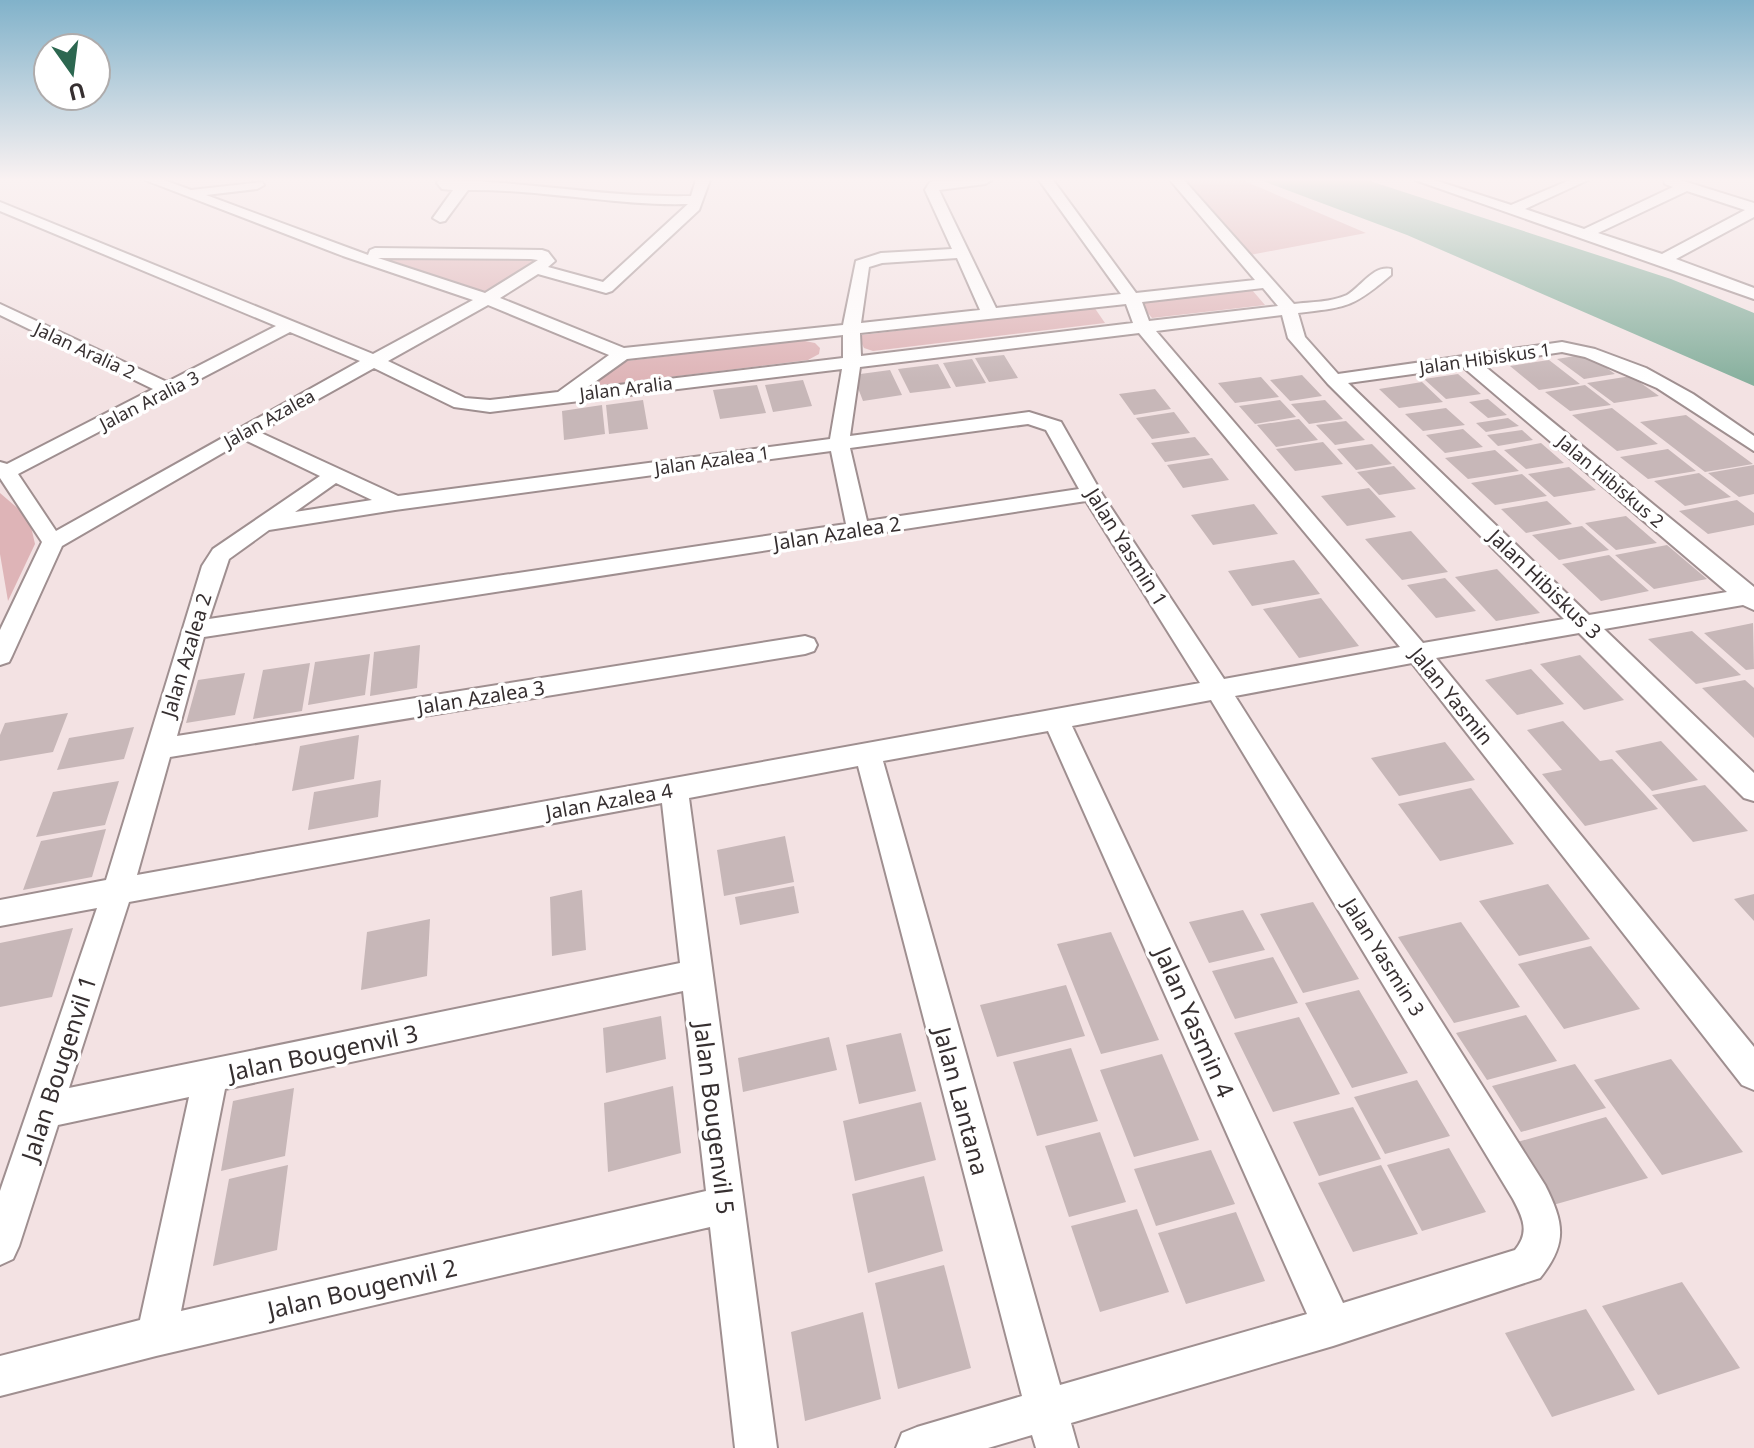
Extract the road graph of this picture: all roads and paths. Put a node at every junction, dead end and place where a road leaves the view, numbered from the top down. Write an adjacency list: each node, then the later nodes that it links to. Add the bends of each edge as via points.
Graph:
1 (104, 248): 22 (street, Jalan Aralia)
2 (334, 248): 9 (street, Jalan Aralia)
3 (651, 248): 12 (street, via 606,288)
4 (960, 248): 10 (street)
5 (1095, 248): 17 (street, Jalan Yasmin)
6 (1237, 248): 15 (street, Jalan Hibiskus 3)
7 (1626, 248): 11 (street)
8 (1686, 248): 11 (street)
9 (348, 253): 12 (street, via 546,257); 18 (street, Jalan Aralia)
10 (963, 253): 21 (street); 24 (street, via 862,264)
11 (1663, 260): 16 (street)
12 (538, 269): 18 (street, Jalan Azalea)
13 (1385, 272): 19 (street, Jalan Aralia, via 1349,301)
14 (1754, 279): 16 (street)
15 (1268, 283): 17 (street, Jalan Aralia); 19 (street, Jalan Hibiskus 3)
16 (1746, 290)
17 (1132, 298): 21 (street, Jalan Aralia); 23 (street, Jalan Yasmin)
18 (487, 299): 25 (street, Jalan Aralia); 26 (street, Jalan Azalea)
19 (1288, 307): 23 (street, Jalan Aralia); 29 (street, Jalan Hibiskus 3, via 1297,338)
20 (0, 309): 30 (street, Jalan Aralia 2)
21 (991, 314): 24 (street, Jalan Aralia)
22 (291, 325): 26 (street, Jalan Aralia); 30 (street, Jalan Aralia 3)
23 (1142, 325): 27 (street, Jalan Aralia); 48 (street, Jalan Yasmin)
24 (851, 329): 25 (street, Jalan Aralia); 27 (street)
25 (622, 354): 31 (street)
26 (372, 360): 31 (street, Jalan Aralia, via 461,403); 33 (street, Jalan Azalea)
27 (852, 361): 31 (street, Jalan Aralia); 34 (street)
28 (1467, 361): 29 (street, Jalan Hibiskus 1); 35 (street, Jalan Hibiskus 1, via 1562,347 1599,355 1685,396); 43 (street, Jalan Hibiskus 2)
29 (1334, 380): 44 (street, Jalan Hibiskus 3)
30 (170, 390): 36 (street, Jalan Aralia 3)
31 (563, 396)
32 (1029, 418): 34 (street, Jalan Azalea 1); 38 (street, Jalan Yasmin 1, via 1054,426)
33 (244, 432): 37 (street); 42 (street, Jalan Azalea)
34 (839, 442): 39 (street, Jalan Azalea 1); 41 (street)
35 (1754, 445)
36 (3, 470): 42 (street)
37 (335, 475): 39 (street); 40 (street, Jalan Azalea 2)
38 (1092, 494): 41 (street, Jalan Azalea 2); 49 (street, Jalan Yasmin 1)
39 (395, 503): 40 (street, Jalan Azalea 1)
40 (265, 524): 45 (street, Jalan Azalea 2, via 221,554)
41 (858, 530): 45 (street, Jalan Azalea 2)
42 (53, 542): 46 (street)
43 (1752, 598): 44 (street, Jalan Azalea 4)
44 (1586, 624): 48 (street, Jalan Azalea 4); 54 (street, Jalan Hibiskus 3)
45 (193, 630): 51 (street, Jalan Azalea 2)
46 (3, 637)
47 (805, 645): 51 (street, Jalan Azalea 3)
48 (1418, 653): 49 (street, Jalan Azalea 4); 58 (street, Jalan Yasmin)
49 (1217, 689): 50 (street, Jalan Azalea 4); 63 (street, Jalan Yasmin 3, via 1526,1186 1545,1228 1541,1250 1527,1265)
50 (1056, 719): 52 (street, Jalan Azalea 4); 63 (street, Jalan Yasmin 4)
51 (158, 749): 55 (street, Jalan Azalea 2)
52 (868, 754): 53 (street, Jalan Azalea 4); 66 (street, Jalan Lantana)
53 (674, 789): 55 (street, Jalan Azalea 4); 57 (street, Jalan Bougenvil 5)
54 (1754, 790)
55 (118, 891): 56 (street, Jalan Azalea 4); 60 (street, Jalan Bougenvil 1)
56 (0, 913)
57 (696, 974): 59 (street, Jalan Bougenvil 3); 61 (street, Jalan Bougenvil 5)
58 (1754, 1073)
59 (211, 1075): 60 (street); 64 (street, Jalan Bougenvil 3)
60 (43, 1111): 62 (street, Jalan Bougenvil 1)
61 (725, 1205): 64 (street, Jalan Bougenvil 2); 67 (street, Jalan Bougenvil 5)
62 (0, 1246)
63 (1333, 1326): 66 (street)
64 (156, 1336): 65 (street, Jalan Bougenvil 2)
65 (0, 1376)
66 (1046, 1409): 68 (street); 69 (street, Jalan Lantana)
67 (756, 1448)
68 (917, 1448)
69 (1057, 1448)

